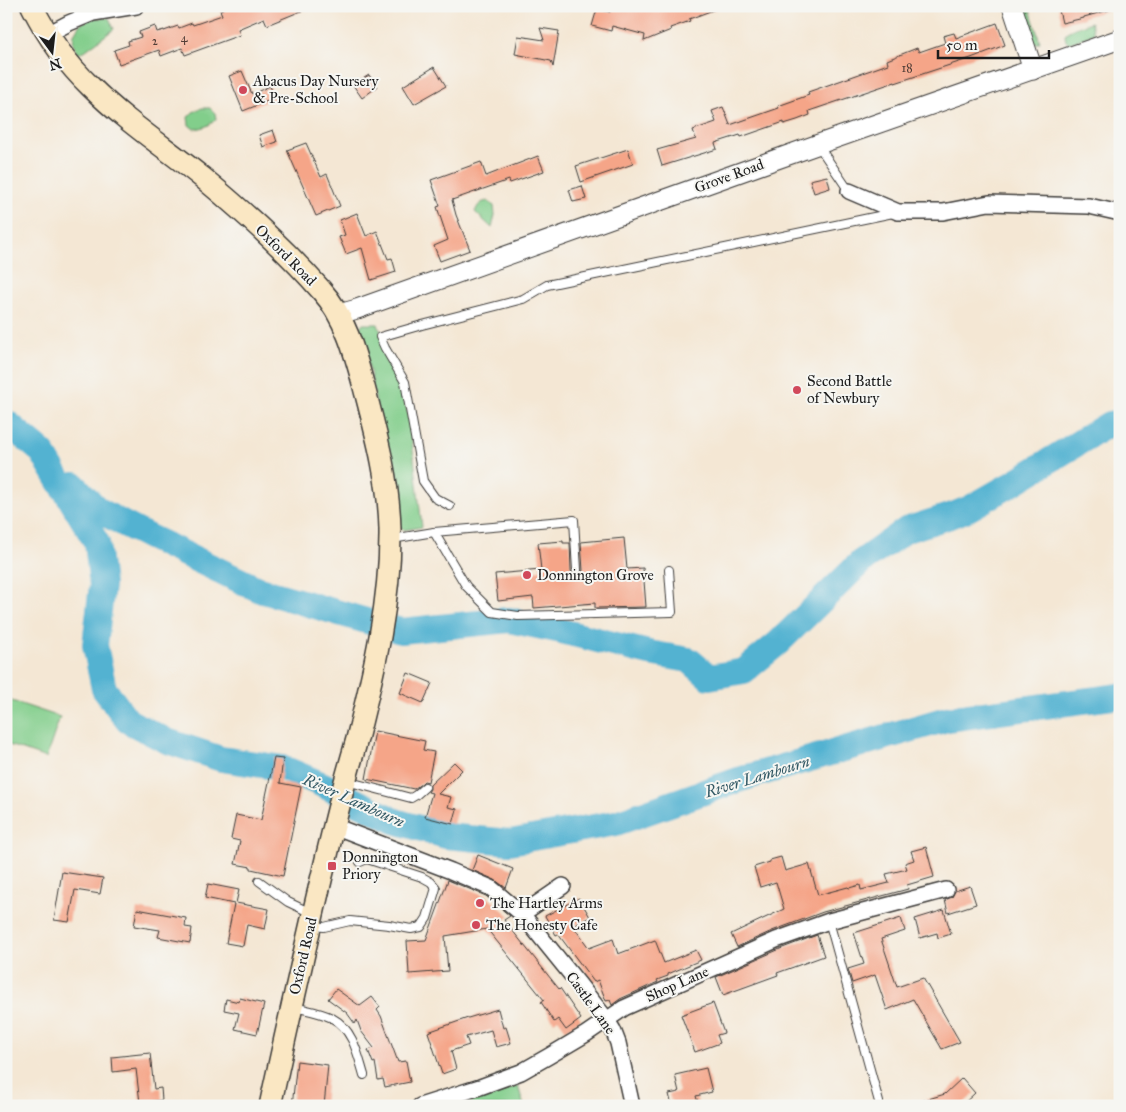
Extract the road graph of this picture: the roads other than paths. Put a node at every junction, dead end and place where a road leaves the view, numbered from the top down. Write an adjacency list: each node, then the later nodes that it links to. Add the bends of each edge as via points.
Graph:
1 (32, 6): 4 (main road, Oxford Road)
2 (136, 6): 4 (street, via 93,13)
3 (1012, 6): 6 (street)
4 (48, 34): 11 (main road, Oxford Road, via 90,87 263,230 328,297)
5 (1120, 39): 6 (street, Grove Road)
6 (1033, 70): 7 (street, Grove Road)
7 (819, 144): 8 (lane); 11 (street, Grove Road)
8 (849, 191): 9 (street)
9 (898, 212): 10 (street, via 943,212 989,204 1090,206); 12 (lane, via 547,285 523,299 380,337 405,382 423,481 435,498)
10 (1120, 212)
11 (339, 314): 14 (main road, Oxford Road, via 354,354 381,454 388,491)
12 (450, 506)
13 (434, 532): 14 (lane); 15 (lane, via 574,520); 16 (lane, via 466,586 492,612 518,616 672,612)
14 (390, 539): 18 (main road, Oxford Road, via 388,586 379,640)
15 (577, 570)
16 (669, 570)
17 (426, 787): 18 (lane, via 411,798)
18 (340, 801): 23 (street, Castle Lane, via 451,871 492,888); 24 (main road, Oxford Road)
19 (360, 862): 24 (lane, via 367,859 431,882 436,888 421,927 411,929 350,921 324,927)
20 (259, 881): 24 (lane)
21 (563, 886): 23 (street)
22 (946, 890): 25 (street, Shop Lane)
23 (522, 914): 27 (street, Castle Lane)
24 (312, 920): 26 (main road, Oxford Road)
25 (829, 921): 27 (street, Shop Lane, via 776,940 624,1008); 29 (lane)
26 (292, 1006): 28 (lane, via 334,1019 341,1025 356,1048); 30 (main road, Oxford Road)
27 (607, 1020): 31 (street, Shop Lane, via 520,1072); 32 (street, Castle Lane, via 618,1043)
28 (364, 1076)
29 (879, 1102)
30 (270, 1106)
31 (420, 1106)
32 (632, 1106)

